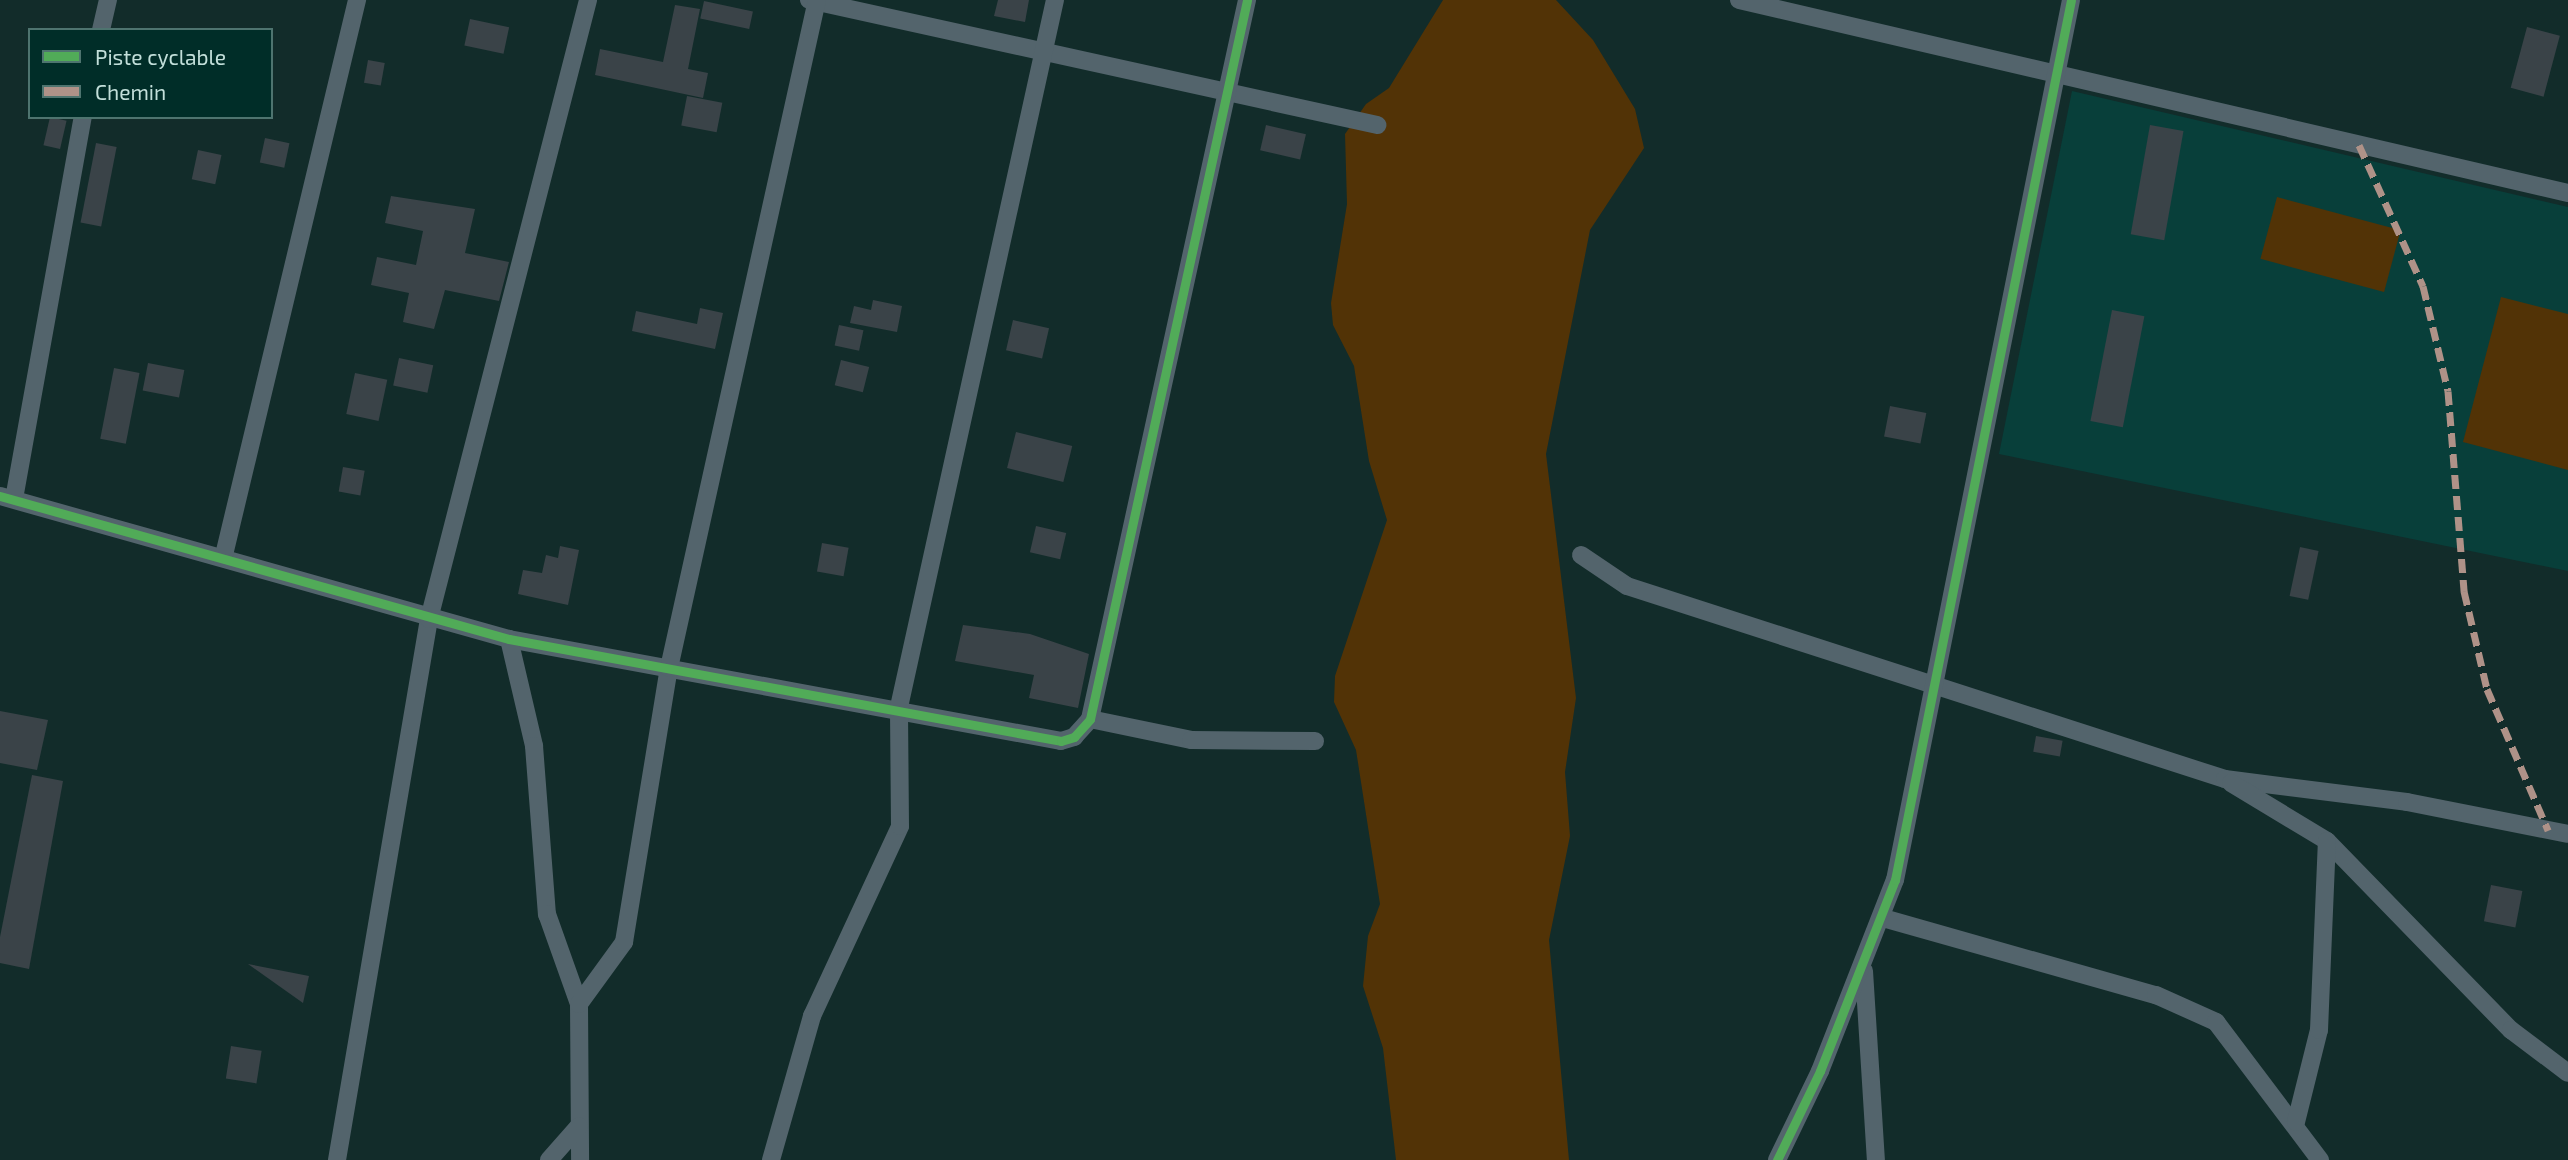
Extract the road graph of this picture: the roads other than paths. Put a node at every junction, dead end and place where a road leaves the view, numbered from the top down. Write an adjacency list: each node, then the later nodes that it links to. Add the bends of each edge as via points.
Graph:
1 (108, 0): 9 (street)
2 (357, 0): 17 (street)
3 (588, 0): 19 (street)
4 (1055, 0): 10 (street)
5 (1247, 0): 12 (street)
6 (1739, 0): 11 (street)
7 (2071, 0): 11 (street)
8 (814, 1): 10 (street); 21 (street)
9 (102, 28)
10 (1045, 53): 12 (street); 23 (street)
11 (2055, 70): 15 (street); 22 (street)
12 (1228, 89): 14 (street); 24 (street)
13 (83, 119): 16 (street)
14 (1377, 125)
15 (2568, 193)
16 (7, 498): 17 (street)
17 (224, 555): 19 (street)
18 (1581, 555): 22 (street, via 1627,586)
19 (429, 619): 20 (street); 35 (street)
20 (509, 639): 21 (street); 31 (street, via 534,746 547,914)
21 (669, 668): 23 (street); 31 (street, via 624,942)
22 (1936, 688): 26 (street); 29 (street)
23 (899, 707): 24 (street, via 1061,741); 38 (street, via 896,838 812,1016)
24 (1090, 719): 25 (street, via 1191,740)
25 (1315, 741)
26 (2225, 779): 27 (street, via 2407,802); 28 (street)
27 (2568, 834)
28 (2327, 841): 32 (street, via 2511,1030); 33 (street, via 2319,1030)
29 (1883, 918): 30 (street); 33 (street, via 2156,995 2216,1022)
30 (1864, 965): 39 (street); 40 (street)
31 (579, 1004): 34 (street)
32 (2568, 1073)
33 (2296, 1122): 41 (street)
34 (579, 1126): 36 (street); 37 (street)
35 (337, 1160)
36 (549, 1160)
37 (580, 1160)
38 (771, 1160)
39 (1777, 1160)
40 (1876, 1160)
41 (2320, 1160)

